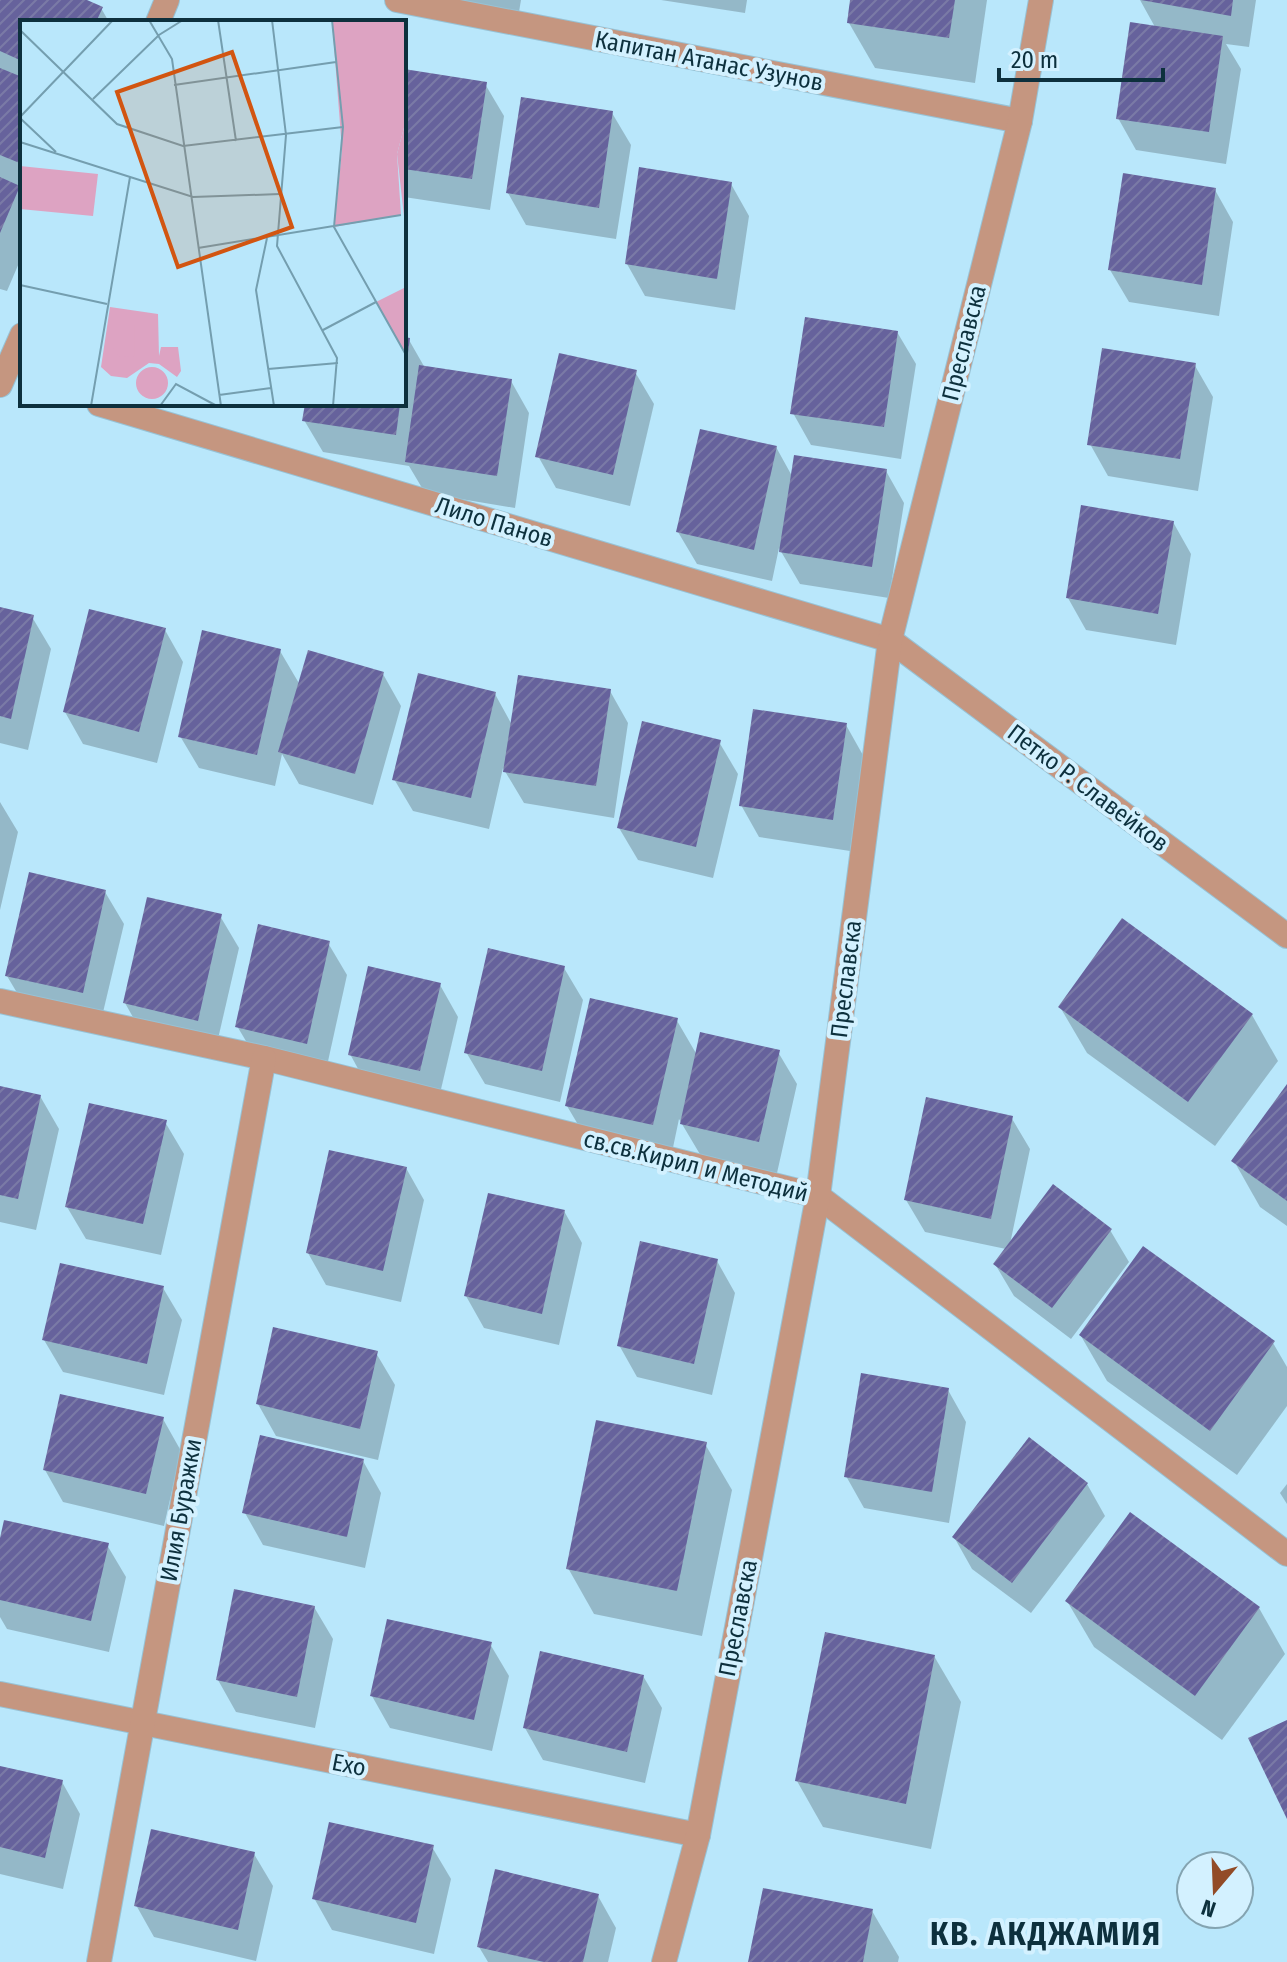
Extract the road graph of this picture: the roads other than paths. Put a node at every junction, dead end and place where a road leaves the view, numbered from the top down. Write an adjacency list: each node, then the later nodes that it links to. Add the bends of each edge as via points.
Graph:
1 (167, 0): 4 (street)
2 (397, 0): 5 (street, Капитан Атанас Узунов)
3 (1041, 0): 5 (street, Преславска)
4 (159, 20)
5 (1020, 121): 9 (street, Преславска)
6 (20, 342): 7 (street)
7 (9, 381)
8 (106, 406): 9 (street, Лило Панов)
9 (890, 640): 10 (street, Петко Р. Славейков); 13 (street, Преславска)
10 (1287, 936)
11 (0, 1001): 12 (street, св.св.Кирил и Методий)
12 (264, 1058): 13 (street, св.св.Кирил и Методий); 16 (street, Илия Буражки)
13 (818, 1196): 14 (street, св.св.Кирил и Методий); 17 (street, Преславска)
14 (1287, 1554)
15 (0, 1694): 16 (street, Ехо)
16 (142, 1723): 17 (street, Ехо); 18 (street, Илия Буражки)
17 (698, 1835): 19 (street, Преславска)
18 (99, 1962)
19 (664, 1962)

